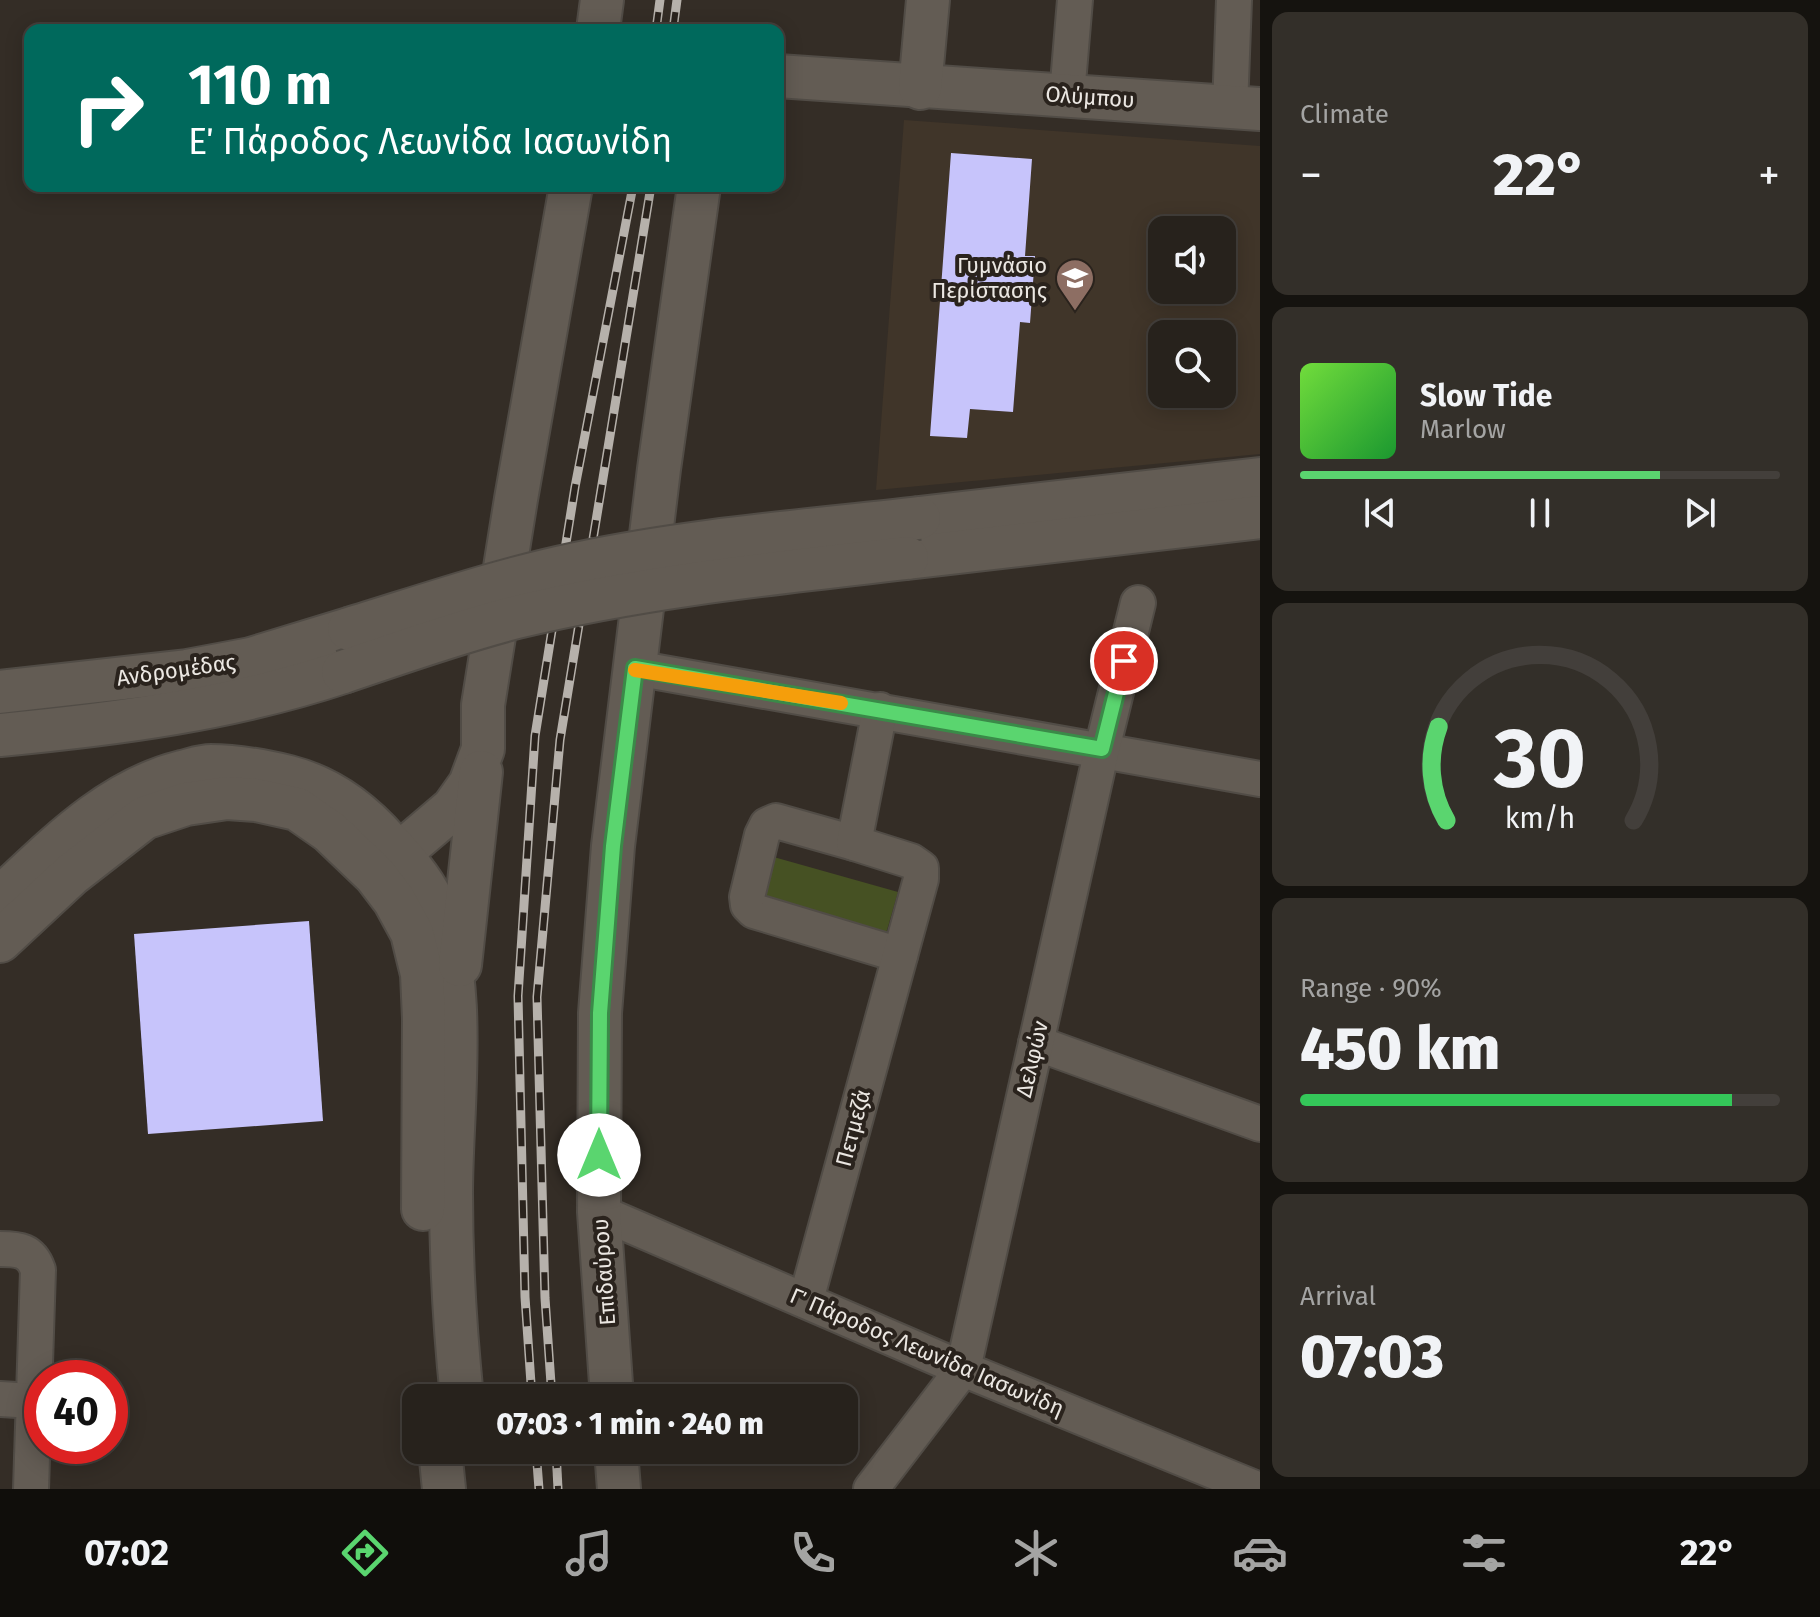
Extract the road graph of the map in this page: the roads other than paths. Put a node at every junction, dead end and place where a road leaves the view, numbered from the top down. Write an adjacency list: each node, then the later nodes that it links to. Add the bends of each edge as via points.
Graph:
1 (602, 0): 5 (street)
2 (928, 0): 7 (street)
3 (1075, 0): 8 (street)
4 (1234, 0): 9 (street)
5 (599, 24)
6 (784, 77): 7 (street, Ολύμπου)
7 (920, 88): 8 (street, Ολύμπου)
8 (1067, 95): 9 (street, Ολύμπου)
9 (1245, 108)
10 (570, 192): 17 (street)
11 (698, 192): 15 (street, Επιδαύρου)
12 (1260, 479): 16 (street, Ανδρομέδας, bridge, via 650,550 519,577 251,659)
13 (1260, 517): 19 (street, Ανδρομέδας, bridge, via 717,580 585,602 515,618 257,697 92,726)
14 (1138, 603): 21 (street, Δελφών)
15 (635, 668): 18 (street); 31 (street, Επιδαύρου, via 600,1013)
16 (0, 692)
17 (483, 705): 20 (street); 24 (street, via 448,771)
18 (880, 710): 21 (street); 23 (street)
19 (0, 735)
20 (483, 749): 24 (street, via 470,784 453,808); 28 (street)
21 (1102, 749): 22 (street); 29 (street, Δελφών)
22 (1260, 779)
23 (854, 843): 27 (street, Πετμεζά, via 921,868); 27 (street, Πετμεζά, via 776,821 767,825 748,905)
24 (378, 855): 25 (street, via 337,796 267,771 208,765 153,779 98,811); 26 (street, via 297,809 227,798 186,804 144,818 72,874); 28 (street, via 431,899 452,969); 35 (street, via 412,933 422,974 422,1192)
25 (0, 898)
26 (0, 941)
27 (900, 955): 33 (street, Πετμεζά)
28 (454, 1018): 36 (street, via 451,1192)
29 (1036, 1043): 30 (street); 34 (street, Δελφών)
30 (1260, 1124)
31 (599, 1212): 33 (street, Γ΄ Πάροδος Λεωνίδα Ιασωνίδη); 37 (street, Επιδαύρου)
32 (0, 1249): 38 (street, via 20,1249 34,1258 38,1270)
33 (806, 1300): 34 (street, Γ΄ Πάροδος Λεωνίδα Ιασωνίδη)
34 (963, 1369): 46 (street, Δελφών); 47 (street, Γ΄ Πάροδος Λεωνίδα Ιασωνίδη)
35 (433, 1384)
36 (461, 1384)
37 (611, 1384)
38 (16, 1400): 42 (street)
39 (441, 1464): 43 (street)
40 (469, 1464): 44 (street)
41 (617, 1464): 45 (street)
42 (31, 1489)
43 (444, 1489)
44 (472, 1489)
45 (619, 1489)
46 (871, 1489)
47 (1257, 1489)

